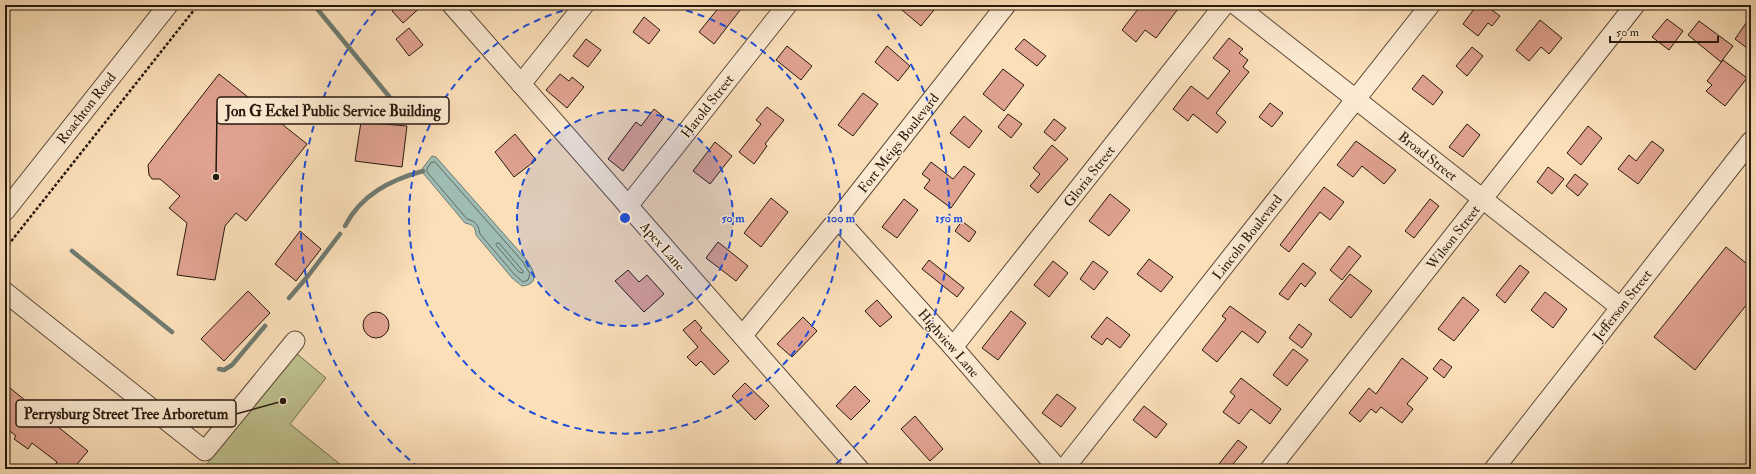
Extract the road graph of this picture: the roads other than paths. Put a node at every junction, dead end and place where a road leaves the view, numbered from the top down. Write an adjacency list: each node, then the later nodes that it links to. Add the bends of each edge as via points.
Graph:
1 (168, 5): 15 (street, Roachton Road)
2 (452, 5): 10 (street, Apex Lane)
3 (584, 5): 10 (street)
4 (787, 5): 14 (street, Harold Street)
5 (1006, 5): 16 (street, Fort Meigs Boulevard)
6 (1224, 5): 21 (street, Gloria Street)
7 (1236, 5): 11 (street, Broad Street)
8 (1430, 5): 11 (street, Lincoln Boulevard)
9 (1635, 5): 13 (street, Wilson Street)
10 (522, 84): 14 (street, Apex Lane)
11 (1356, 99): 13 (street, Broad Street); 24 (street, Lincoln Boulevard)
12 (1751, 141): 18 (street, Jefferson Street)
13 (1483, 199): 18 (street, Broad Street); 25 (street, Wilson Street)
14 (628, 206): 19 (street, Apex Lane)
15 (5, 211)
16 (838, 219): 19 (street, Fort Meigs Boulevard); 21 (street, Highview Lane)
17 (5, 292): 20 (street, via 205,451)
18 (1620, 307): 26 (street, Jefferson Street)
19 (742, 335): 22 (street, Apex Lane)
20 (295, 341)
21 (953, 347): 23 (street, Highview Lane)
22 (859, 469)
23 (1058, 469)
24 (1064, 469)
25 (1270, 469)
26 (1494, 469)

